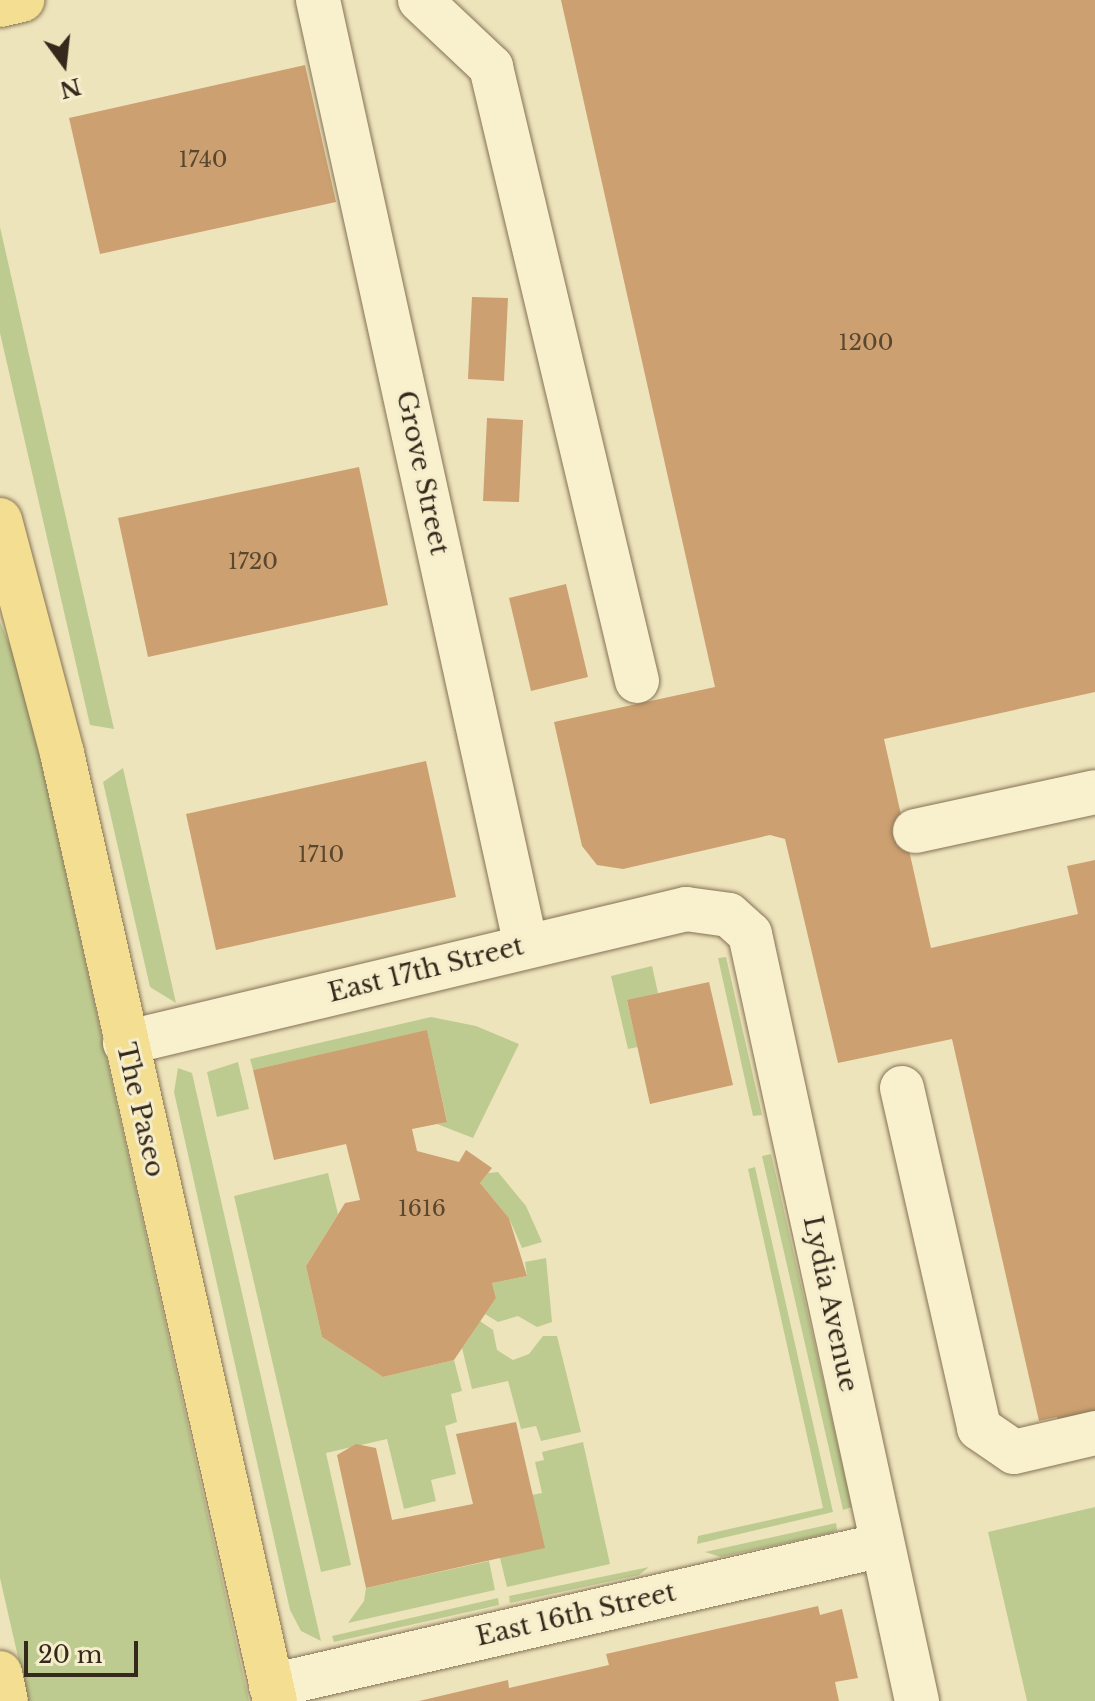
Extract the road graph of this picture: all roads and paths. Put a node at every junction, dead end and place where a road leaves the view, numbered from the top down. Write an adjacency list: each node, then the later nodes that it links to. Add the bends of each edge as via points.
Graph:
1 (22, 0): 4 (main road)
2 (318, 0): 10 (street, Grove Street)
3 (420, 0): 6 (street, via 491,67)
4 (0, 5)
5 (4, 540): 11 (main road, The Paseo)
6 (637, 681)
7 (1095, 792): 8 (street)
8 (915, 831)
9 (729, 915): 10 (street, East 17th Street, via 686,909); 14 (street, Lydia Avenue, via 750,934)
10 (526, 946): 11 (street, East 17th Street)
11 (125, 1043): 16 (main road, The Paseo)
12 (902, 1088): 13 (street, via 979,1428 1014,1452)
13 (1095, 1433)
14 (882, 1545): 16 (street, East 16th Street); 18 (street, Lydia Avenue)
15 (0, 1673): 17 (main road)
16 (273, 1694)
17 (6, 1701)
18 (917, 1701)

